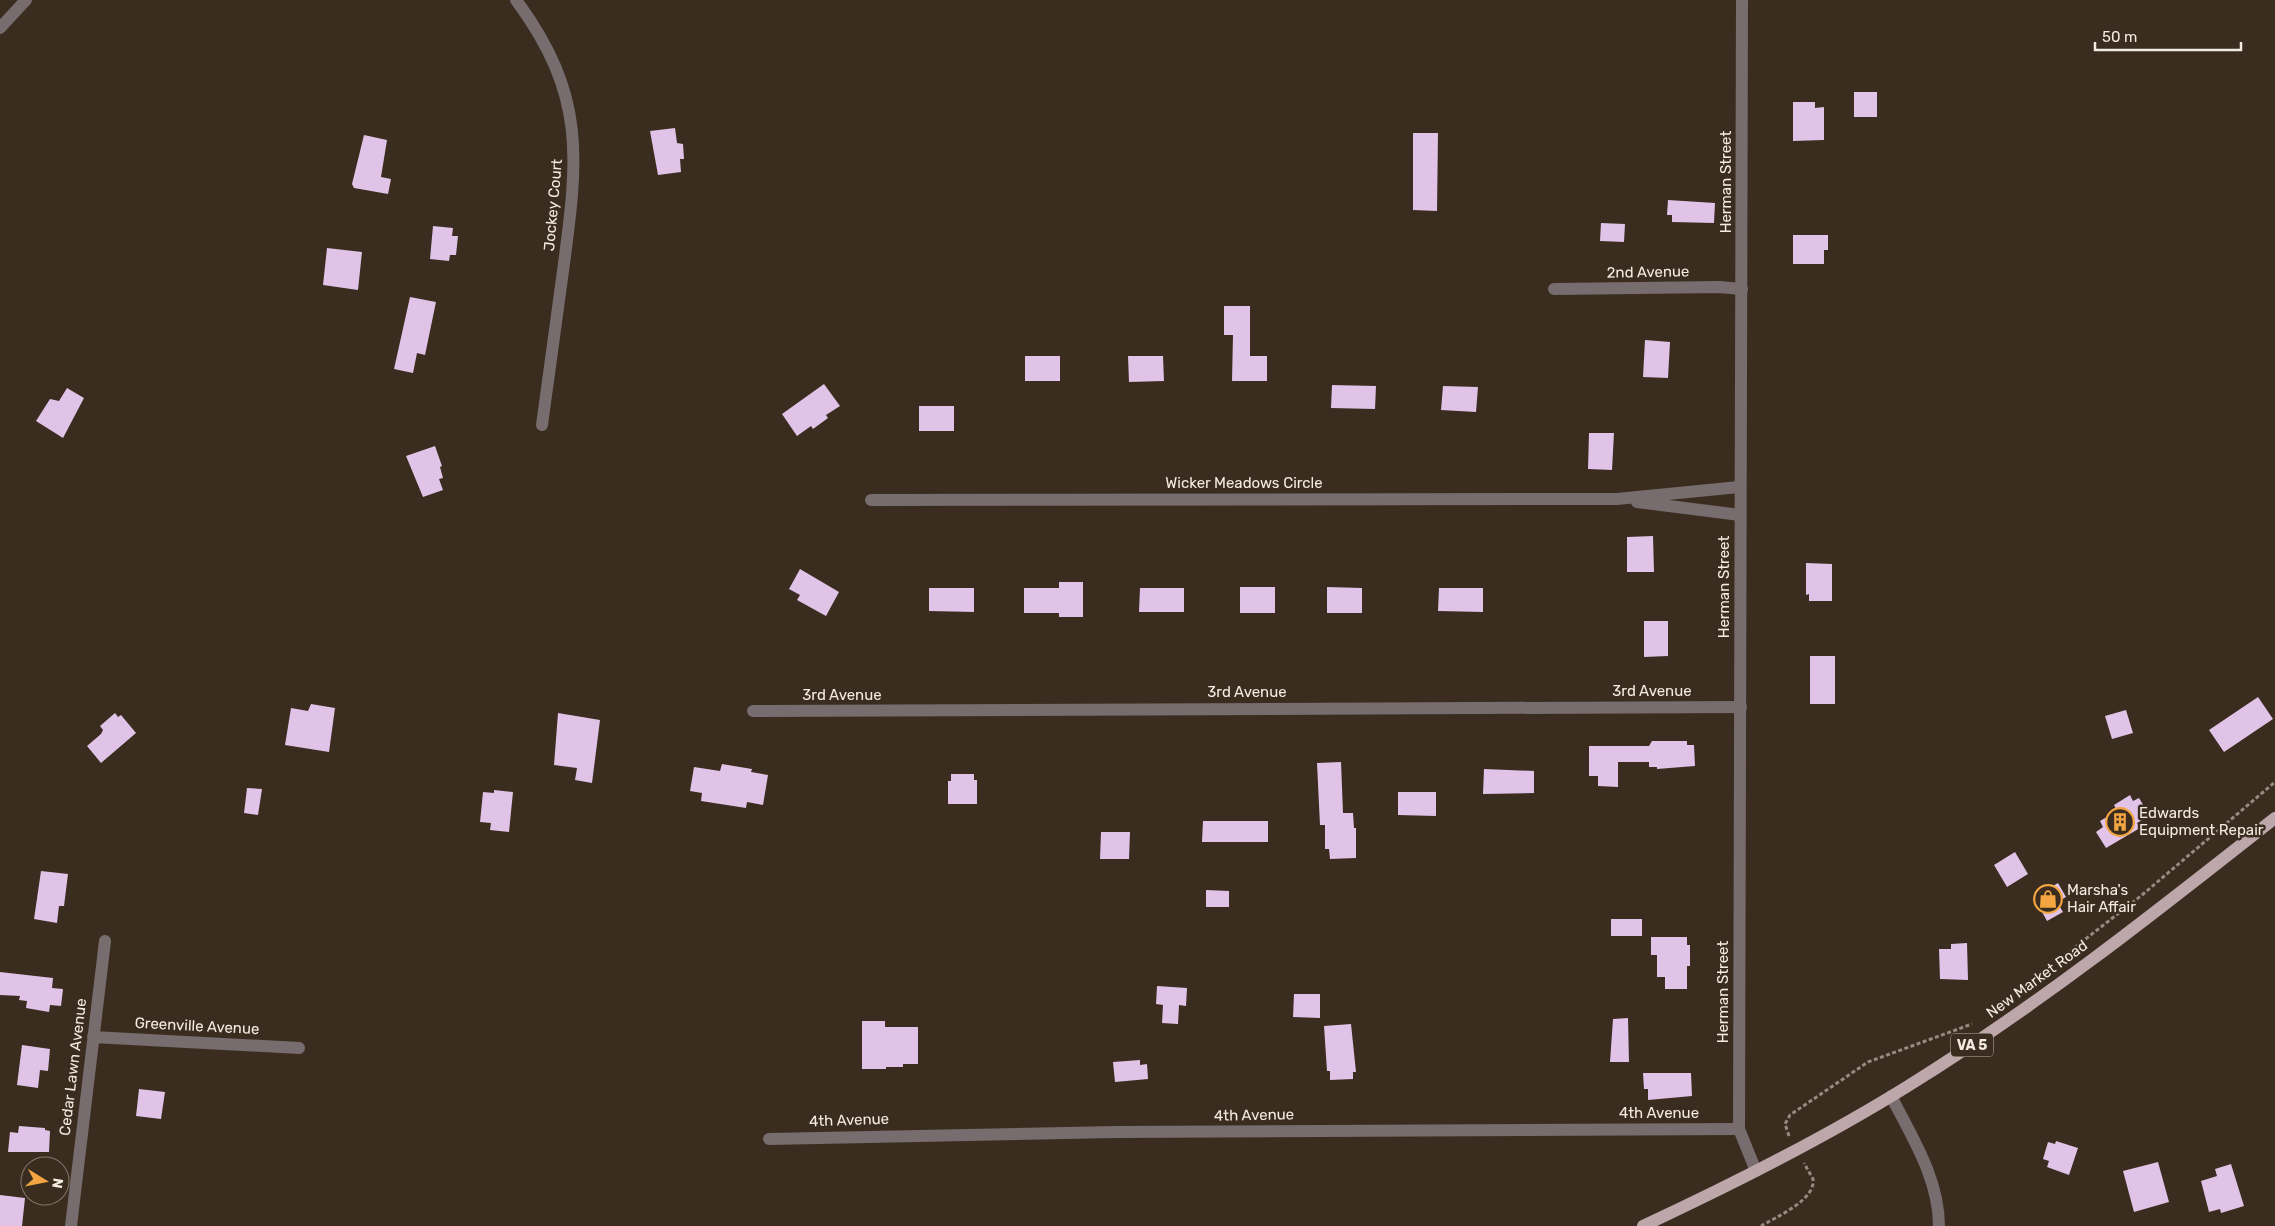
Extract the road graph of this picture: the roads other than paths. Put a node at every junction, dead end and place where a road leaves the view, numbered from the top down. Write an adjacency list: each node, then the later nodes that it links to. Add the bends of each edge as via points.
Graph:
1 (26, 0): 4 (street)
2 (516, 0): 7 (street, Jockey Court, via 538,30 555,62 568,100 574,138 573,199)
3 (1742, 0): 6 (street, Herman Street)
4 (0, 28)
5 (1554, 289): 6 (street, 2nd Avenue)
6 (1742, 289): 8 (street, Herman Street)
7 (542, 425)
8 (1739, 487): 9 (street, Wicker Meadows Circle); 11 (street, Herman Street)
9 (1617, 499): 10 (street, Wicker Meadows Circle); 11 (street, Wicker Meadows Circle)
10 (871, 500)
11 (1740, 515): 12 (street, Herman Street)
12 (1741, 707): 13 (street, 3rd Avenue); 19 (street, Herman Street)
13 (753, 711)
14 (2275, 818): 18 (main road, New Market Road / VA 5, via 2043,996)
15 (105, 941): 16 (street, Cedar Lawn Avenue)
16 (93, 1037): 17 (street, Greenville Avenue); 22 (street, Cedar Lawn Avenue)
17 (299, 1048)
18 (1891, 1096): 21 (main road, New Market Road / VA 5); 24 (street, via 1930,1175)
19 (1739, 1129): 20 (street, 4th Avenue, via 1114,1132); 21 (street, Herman Street)
20 (769, 1139)
21 (1756, 1171): 23 (main road, New Market Road / VA 5)
22 (71, 1226)
23 (1643, 1226)
24 (1939, 1226)

